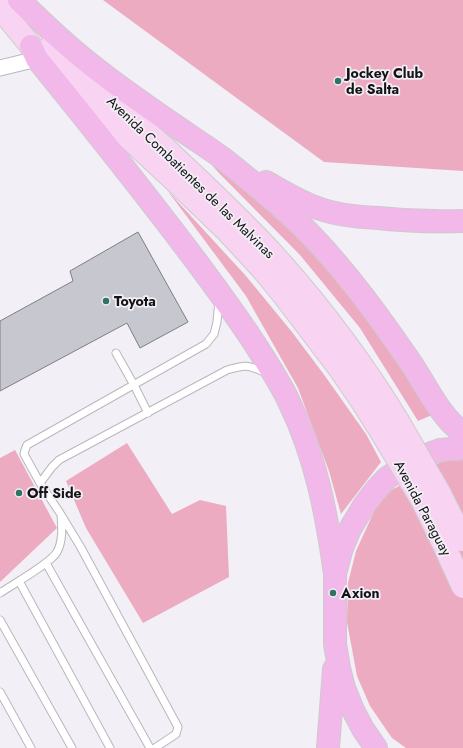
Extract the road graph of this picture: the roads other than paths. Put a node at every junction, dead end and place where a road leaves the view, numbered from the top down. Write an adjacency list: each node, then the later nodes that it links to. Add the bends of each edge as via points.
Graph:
1 (18, 0): 5 (highway, via 98,70); 12 (main road, Avenida Combatientes de las Malvinas, via 49,39 77,68 164,147 272,253 321,310 366,371)
2 (0, 8): 3 (main road, Avenida Combatientes de las Malvinas)
3 (34, 53): 4 (street); 7 (highway); 12 (main road, Avenida Combatientes de las Malvinas, via 226,230 285,297 361,400)
4 (0, 68)
5 (224, 159): 6 (highway, via 299,200 328,212 405,221); 13 (highway, via 272,199 324,249 381,321 446,417)
6 (463, 221)
7 (220, 292): 9 (highway); 10 (lane, via 214,334 206,344)
8 (116, 353): 10 (lane)
9 (277, 378): 11 (lane, via 251,366 242,365 227,370); 19 (highway, via 291,405 317,476 330,532)
10 (134, 385): 11 (lane); 15 (lane, via 27,445 24,454)
11 (148, 413): 15 (lane, via 59,460)
12 (389, 425): 17 (main road, Avenida Paraguay, bridge, via 439,492); 21 (main road, Avenida Paraguay, bridge)
13 (463, 433)
14 (463, 448): 19 (highway, via 440,450 416,459 386,478 374,491 350,529)
15 (40, 483): 16 (lane)
16 (60, 513): 18 (lane, via 62,530 59,546 57,552); 30 (lane, via 178,727 176,734)
17 (463, 540)
18 (46, 563): 20 (lane); 29 (lane)
19 (335, 574): 24 (highway)
20 (19, 581): 22 (lane); 28 (lane)
21 (463, 587)
22 (0, 593)
23 (0, 620): 27 (lane)
24 (335, 644): 31 (highway); 32 (highway, via 344,688 363,729)
25 (0, 692): 26 (lane)
26 (31, 748)
27 (72, 748)
28 (110, 748)
29 (150, 748)
30 (155, 748)
31 (328, 748)
32 (376, 748)

